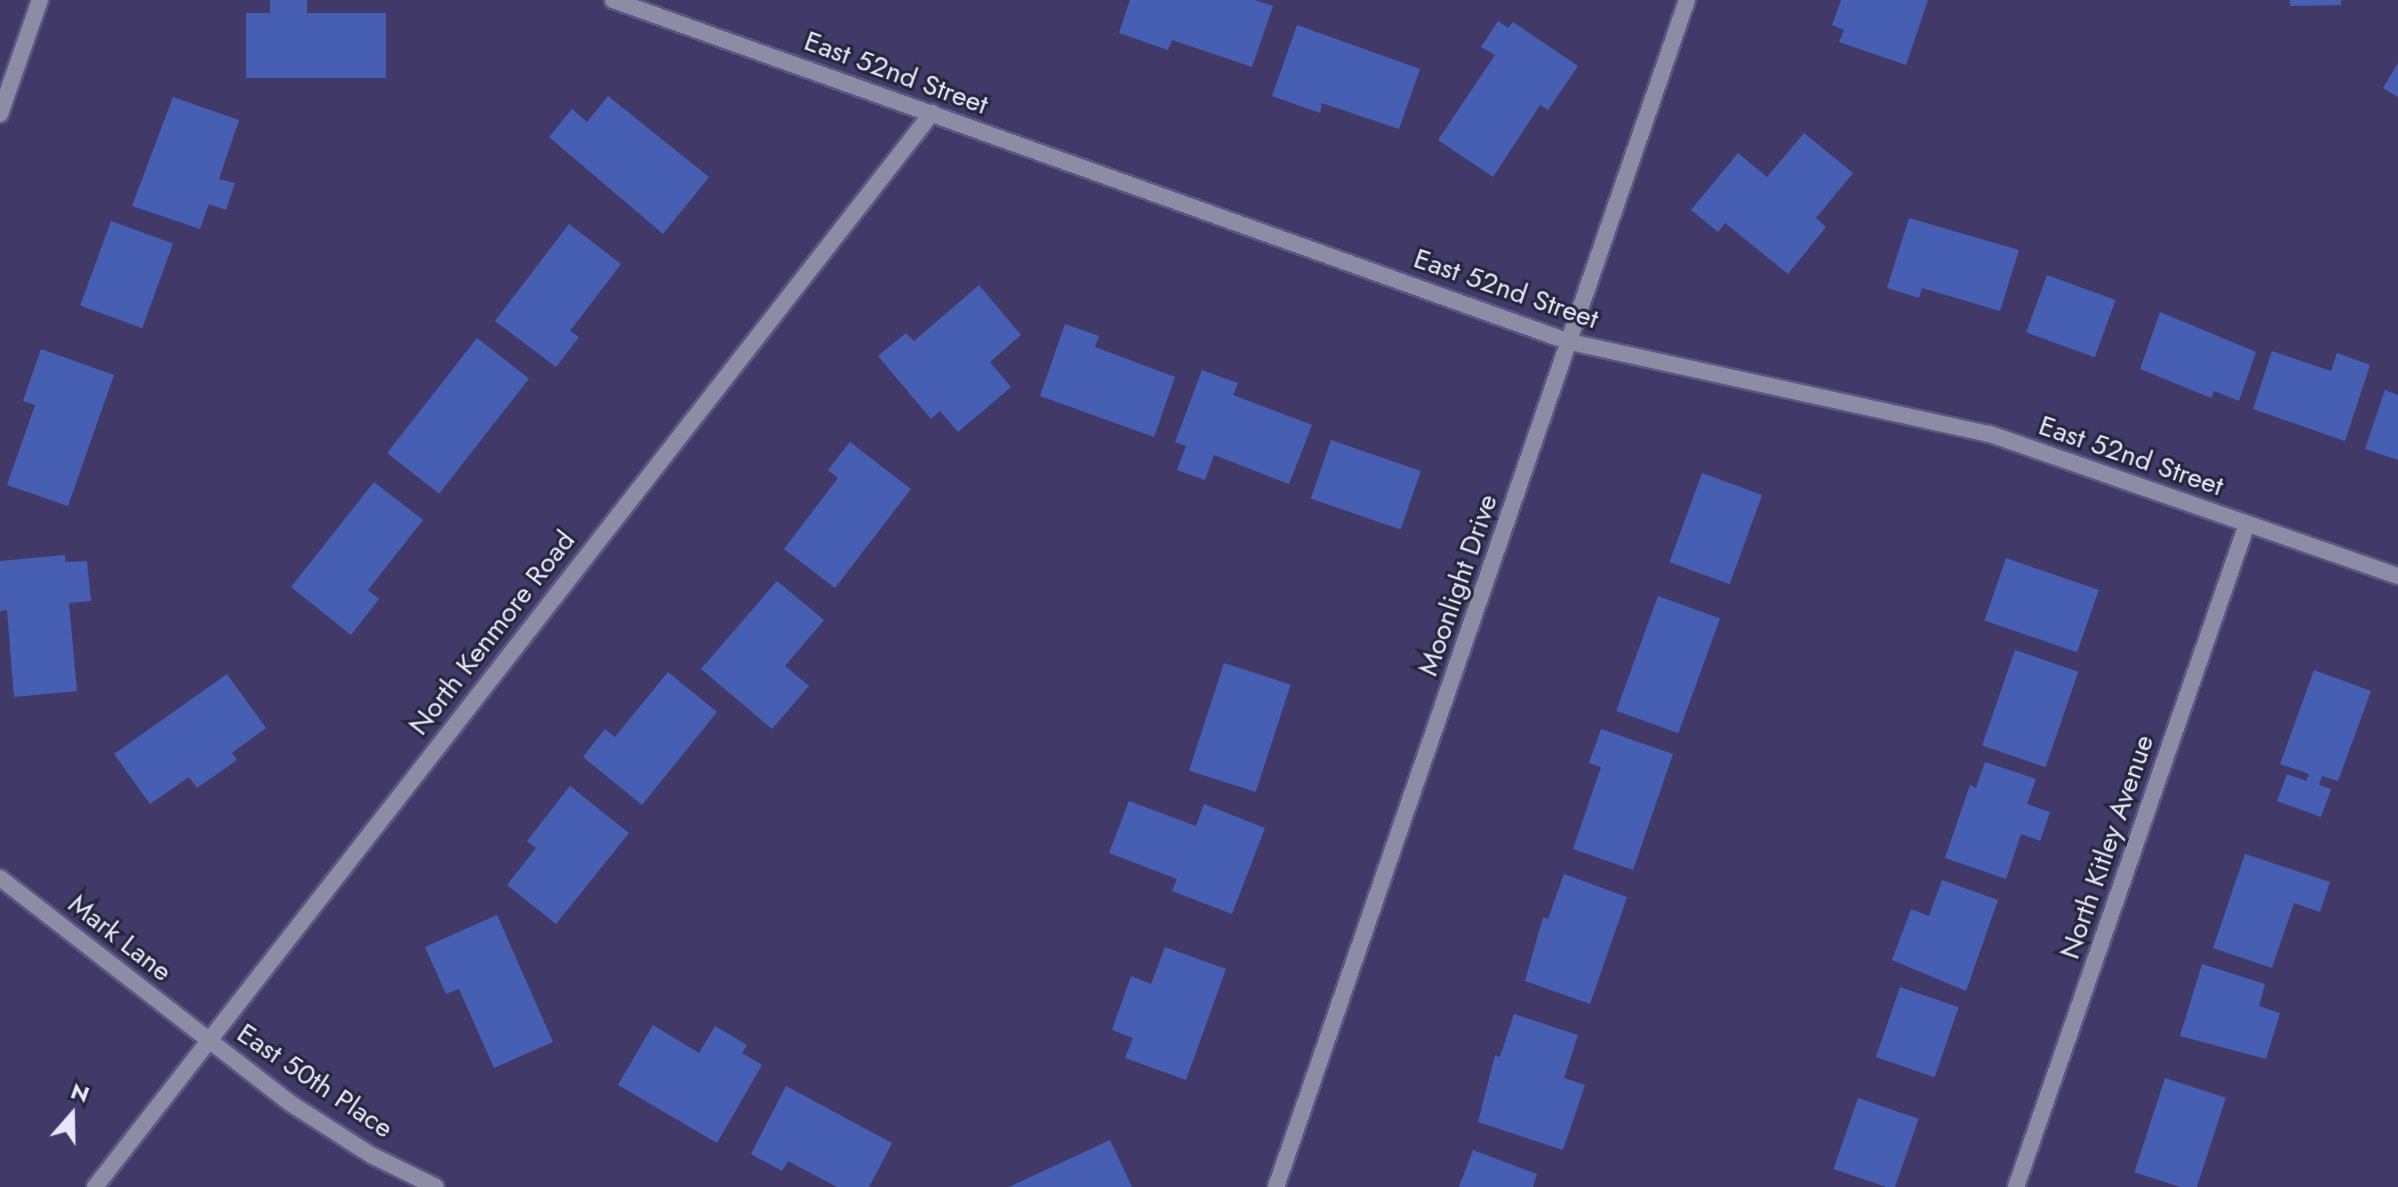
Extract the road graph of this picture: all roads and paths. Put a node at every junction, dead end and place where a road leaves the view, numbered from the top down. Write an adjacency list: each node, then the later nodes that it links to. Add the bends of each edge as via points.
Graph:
1 (40, 0): 5 (street)
2 (613, 0): 4 (street, East 52nd Street)
3 (1687, 0): 6 (street, Moonlight Drive)
4 (932, 113): 6 (street, East 52nd Street); 10 (street, North Kenmore Road)
5 (0, 114)
6 (1570, 342): 7 (street, East 52nd Street, via 1990,434); 13 (street, Moonlight Drive)
7 (2247, 524): 8 (street, East 52nd Street); 14 (street, North Kitley Avenue)
8 (2398, 576)
9 (0, 878): 10 (street, Mark Lane)
10 (208, 1039): 11 (street, North Kenmore Road); 12 (street, East 50th Place, via 338,1135)
11 (95, 1187)
12 (436, 1187)
13 (1276, 1187)
14 (2016, 1187)

